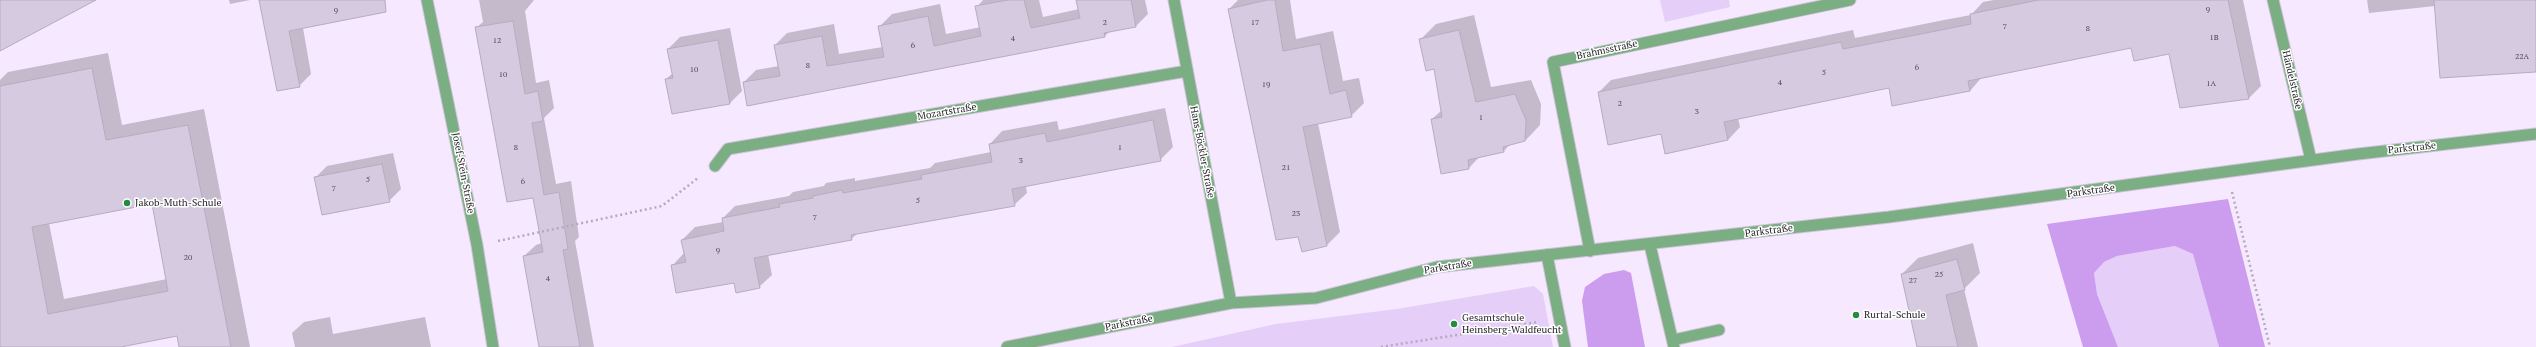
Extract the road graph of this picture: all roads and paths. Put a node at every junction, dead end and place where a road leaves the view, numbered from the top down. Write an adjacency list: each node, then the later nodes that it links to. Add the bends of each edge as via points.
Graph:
1 (427, 0): 10 (street, Josef-Stein-Straße)
2 (1174, 0): 5 (street, Hans-Böckler-Straße)
3 (1850, 0): 12 (street, Brahmsstraße, via 1553,62)
4 (2273, 0): 7 (street, Händelstraße)
5 (1187, 71): 8 (street, Mozartstraße, via 728,149); 14 (street, Hans-Böckler-Straße)
6 (2536, 134): 7 (street, Parkstraße)
7 (2312, 160): 9 (street, Parkstraße)
8 (714, 166): 10 (path, via 662,206)
9 (2226, 172): 11 (street, Parkstraße, via 2007,202); 22 (path)
10 (477, 245): 18 (street, Josef-Stein-Straße)
11 (1650, 245): 12 (street, Parkstraße); 17 (street)
12 (1590, 251): 13 (street, Parkstraße)
13 (1547, 255): 14 (street, Parkstraße, via 1437,267 1316,298); 15 (street)
14 (1231, 303): 19 (street, Parkstraße)
15 (1559, 318): 20 (path); 21 (street)
16 (1719, 330): 17 (street)
17 (1674, 344)
18 (493, 347)
19 (1007, 347)
20 (1381, 347)
21 (1565, 347)
22 (2270, 347)

